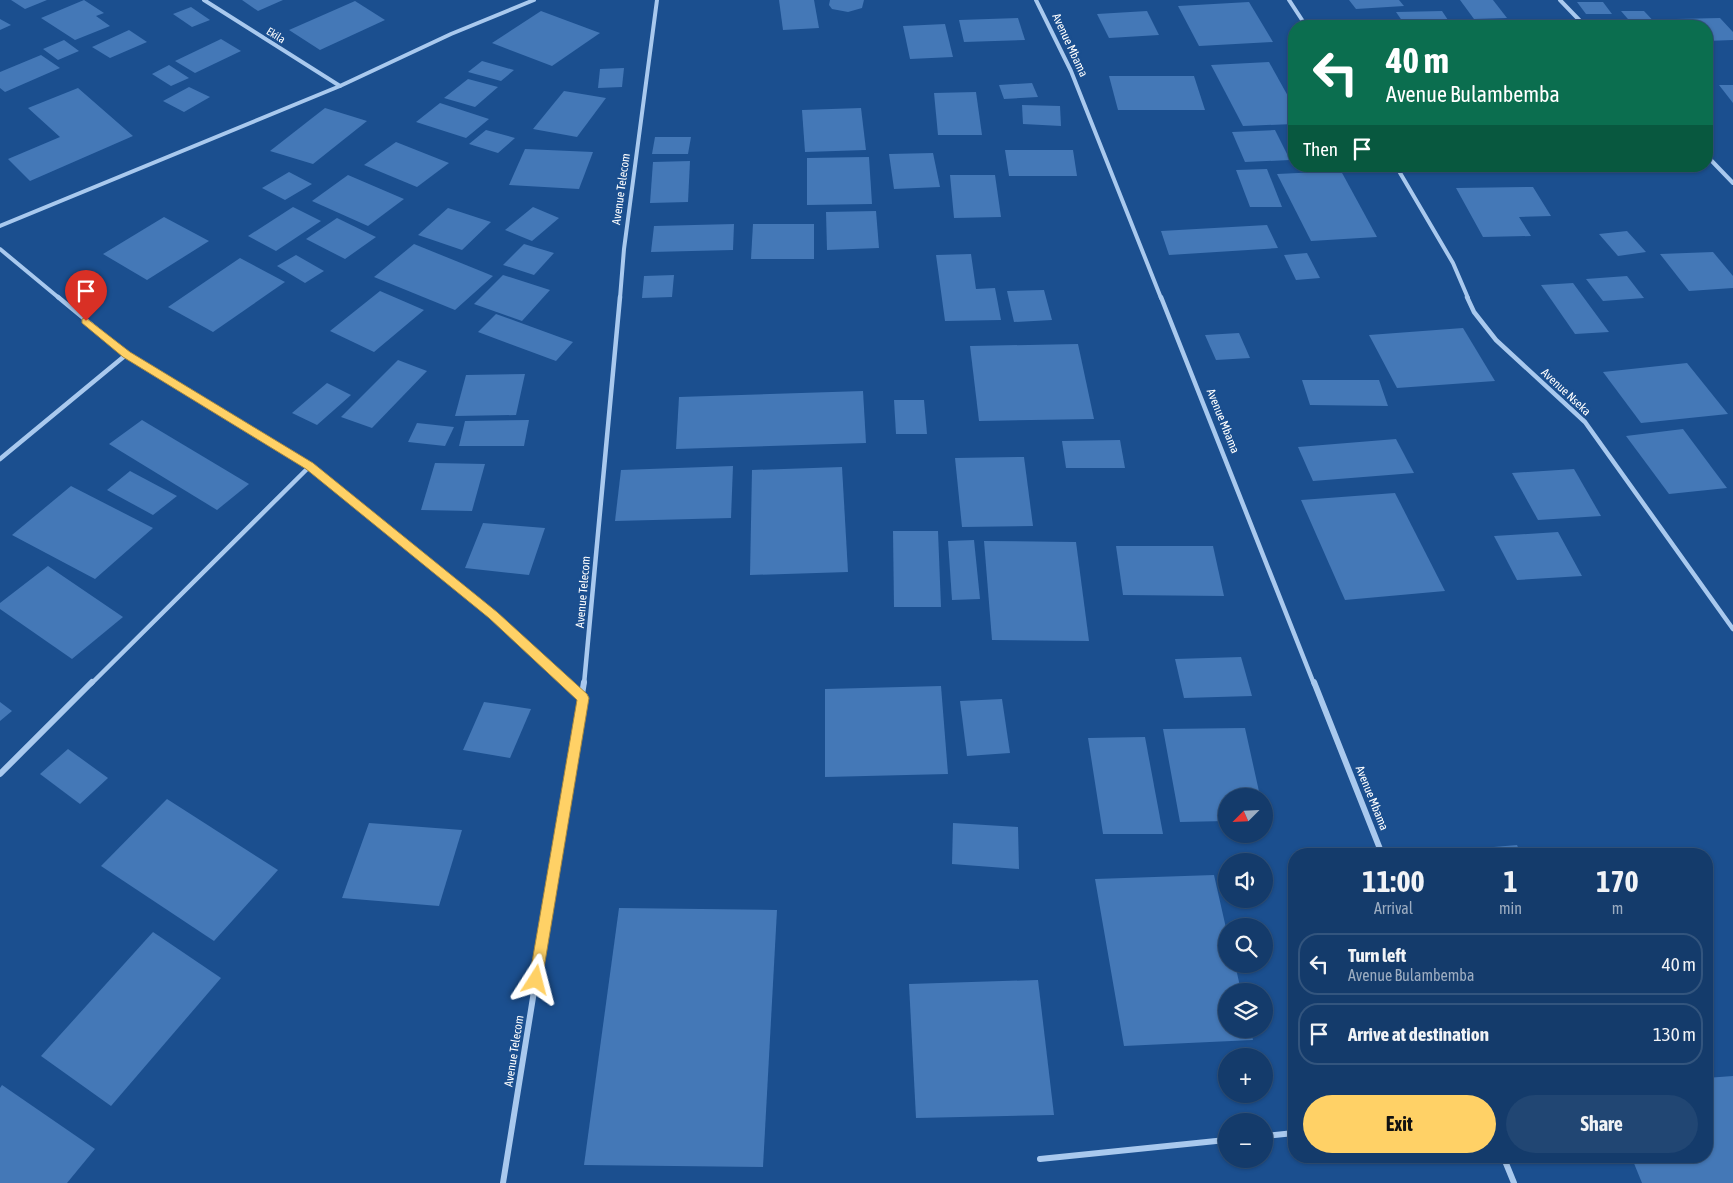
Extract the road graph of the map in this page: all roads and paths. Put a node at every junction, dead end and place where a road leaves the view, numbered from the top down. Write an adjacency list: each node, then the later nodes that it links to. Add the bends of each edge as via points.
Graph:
1 (204, 0): 9 (street, Ekila)
2 (534, 0): 9 (street, via 451,34)
3 (656, 0): 19 (street, Avenue Telecom, via 624,248)
4 (1036, 0): 21 (street, Avenue Mbama, via 1071,71)
5 (1289, 0): 7 (street)
6 (1560, 0): 8 (street)
7 (1302, 20)
8 (1579, 20)
9 (340, 86): 13 (street)
10 (1713, 162): 12 (street)
11 (1399, 172): 18 (street, Avenue Nseka, via 1453,264 1474,312 1496,340 1585,422)
12 (1733, 183)
13 (0, 226)
14 (0, 249): 15 (street)
15 (127, 354): 16 (street); 17 (street)
16 (0, 458)
17 (310, 466): 19 (street, via 493,615); 20 (street)
18 (1733, 629)
19 (583, 698): 27 (street, Avenue Telecom)
20 (0, 774)
21 (1380, 848)
22 (1288, 1134): 23 (street)
23 (1273, 1135)
24 (1218, 1141): 25 (street)
25 (1040, 1158)
26 (1506, 1163): 28 (street)
27 (503, 1183)
28 (1514, 1183)

